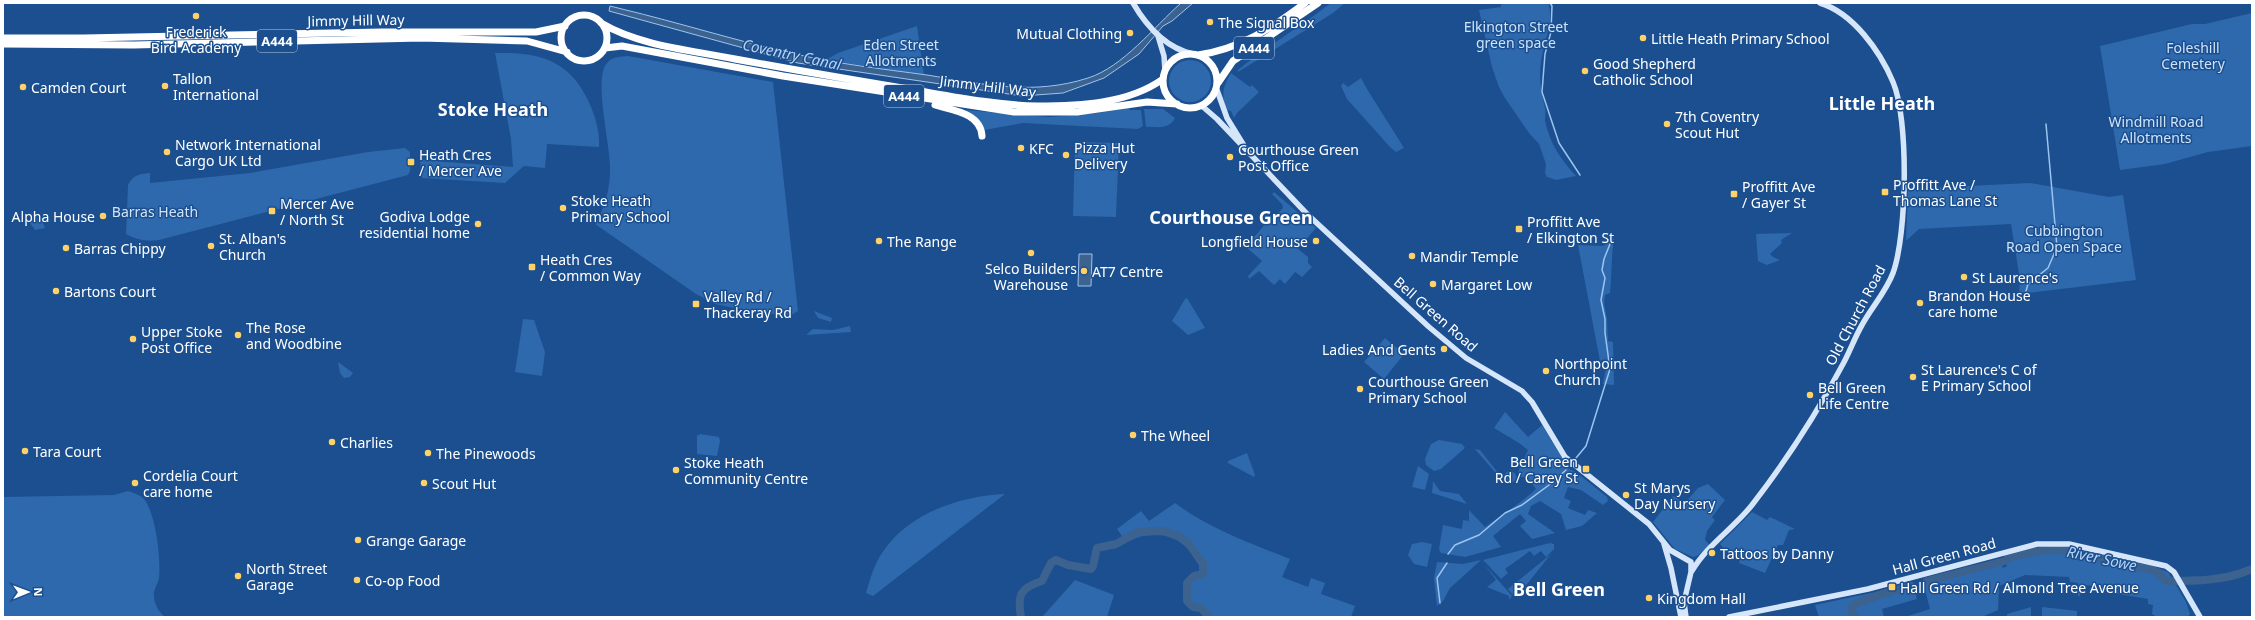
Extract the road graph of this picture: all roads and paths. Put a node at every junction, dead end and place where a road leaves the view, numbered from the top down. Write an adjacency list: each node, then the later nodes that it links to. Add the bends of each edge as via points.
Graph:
1 (1133, 3): 7 (main road)
2 (1305, 3): 12 (highway, A444, via 1245,42 1221,52)
3 (1318, 3): 15 (highway, A444, via 1233,61)
4 (1820, 3): 22 (main road, Old Church Road, via 1843,16 1875,49 1888,70 1898,95 1903,119 1903,172 1896,261 1890,280 1862,323 1842,365 1800,435 1750,507)
5 (604, 24): 6 (highway, via 595,18 582,15 571,19); 10 (highway, via 607,37); 14 (highway, Jimmy Hill Way / A444, via 636,38 779,67 1006,104 1060,105 1133,95 1150,88)
6 (564, 26): 8 (highway, Jimmy Hill Way / A444, via 536,32); 11 (highway, via 562,42)
7 (1158, 35): 12 (main road, via 1176,48); 13 (main road)
8 (3, 38)
9 (3, 44): 11 (highway, Jimmy Hill Way / A444, via 134,45 421,38 527,41)
10 (605, 48): 11 (highway, via 595,58 586,61 578,60); 16 (highway, Jimmy Hill Way / A444, via 622,46)
11 (567, 52)
12 (1196, 54): 13 (highway, via 1177,58); 15 (highway, via 1211,63)
13 (1165, 71): 14 (highway)
14 (1162, 79): 17 (highway, via 1165,91)
15 (1217, 86): 18 (highway, via 1211,99); 20 (main road, Bell Green Road, via 1227,118)
16 (901, 96): 17 (highway, Jimmy Hill Way / A444, via 1021,113 1077,112 1163,102); 19 (highway, via 971,116 980,126)
17 (1177, 104): 18 (highway, via 1187,108)
18 (1202, 106): 20 (main road, Bell Green Road, via 1213,114)
19 (982, 136)
20 (1247, 151): 21 (main road, Bell Green Road, via 1308,214 1443,340 1466,358 1522,391 1532,402 1565,457 1649,524)
21 (1662, 538): 23 (main road, Bell Green Road, via 1670,550); 25 (main road, Bell Green Road)
22 (1704, 555): 24 (main road, Old Church Road, via 1696,560); 26 (main road, Old Church Road)
23 (1682, 557): 24 (main road, Bell Green Road); 25 (main road, via 1674,560)
24 (1689, 560): 26 (main road, via 1692,565)
25 (1671, 568): 27 (main road, Bell Green Road)
26 (1691, 572): 28 (main road)
27 (1676, 595): 28 (main road); 30 (main road, Bell Green Road)
28 (1685, 596): 29 (main road)
29 (1685, 614): 31 (main road)
30 (1681, 617)
31 (1689, 617)
32 (1729, 617): 33 (main road, Hall Green Road, via 1868,589 2037,544 2069,544 2166,566 2177,577)
33 (2200, 617)

